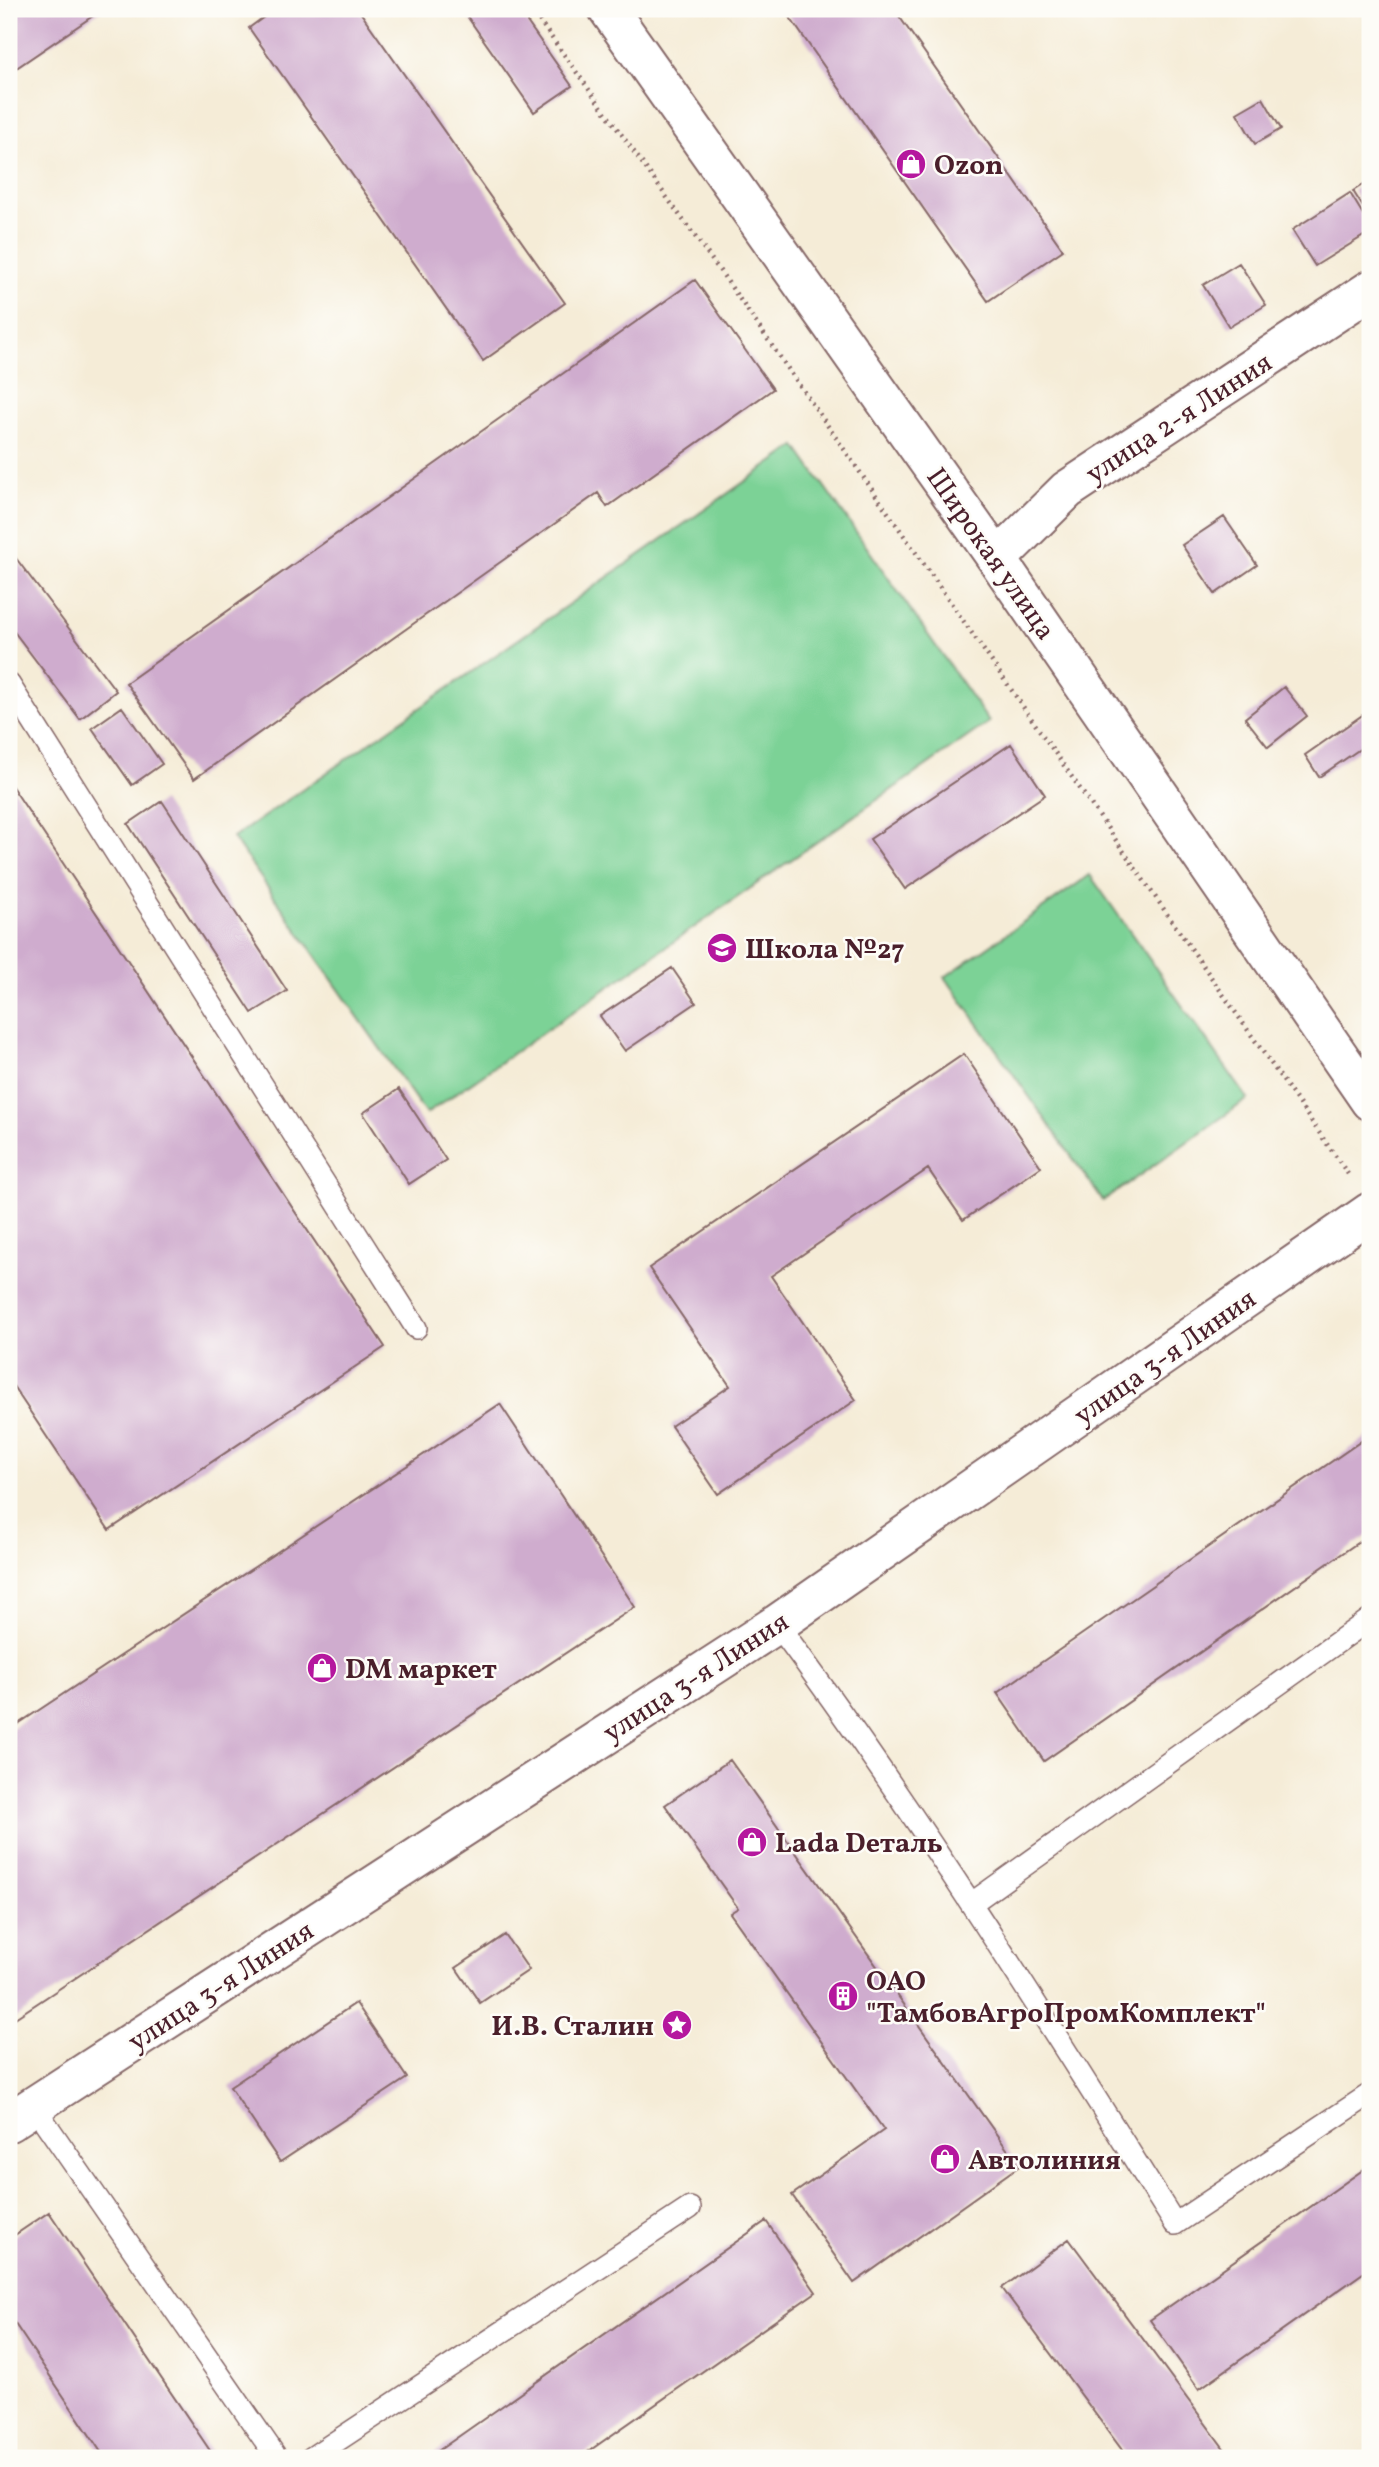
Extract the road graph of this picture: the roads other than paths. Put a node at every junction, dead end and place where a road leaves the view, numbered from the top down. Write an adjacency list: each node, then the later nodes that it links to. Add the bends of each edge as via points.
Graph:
1 (608, 9): 3 (street, Широкая улица)
2 (1370, 290): 3 (street, улица 2-я Линия, via 1068,490)
3 (997, 559): 5 (street, Широкая улица)
4 (9, 684): 7 (lane)
5 (1370, 1101)
6 (1362, 1198): 9 (street, улица 3-я Линия)
7 (416, 1328)
8 (1370, 1619): 10 (lane)
9 (777, 1623): 10 (lane); 12 (street, улица 3-я Линия)
10 (972, 1903): 11 (lane, via 1175,2224)
11 (1370, 2094)
12 (21, 2114): 14 (lane)
13 (690, 2208): 15 (lane)
14 (277, 2458)
15 (311, 2458)

